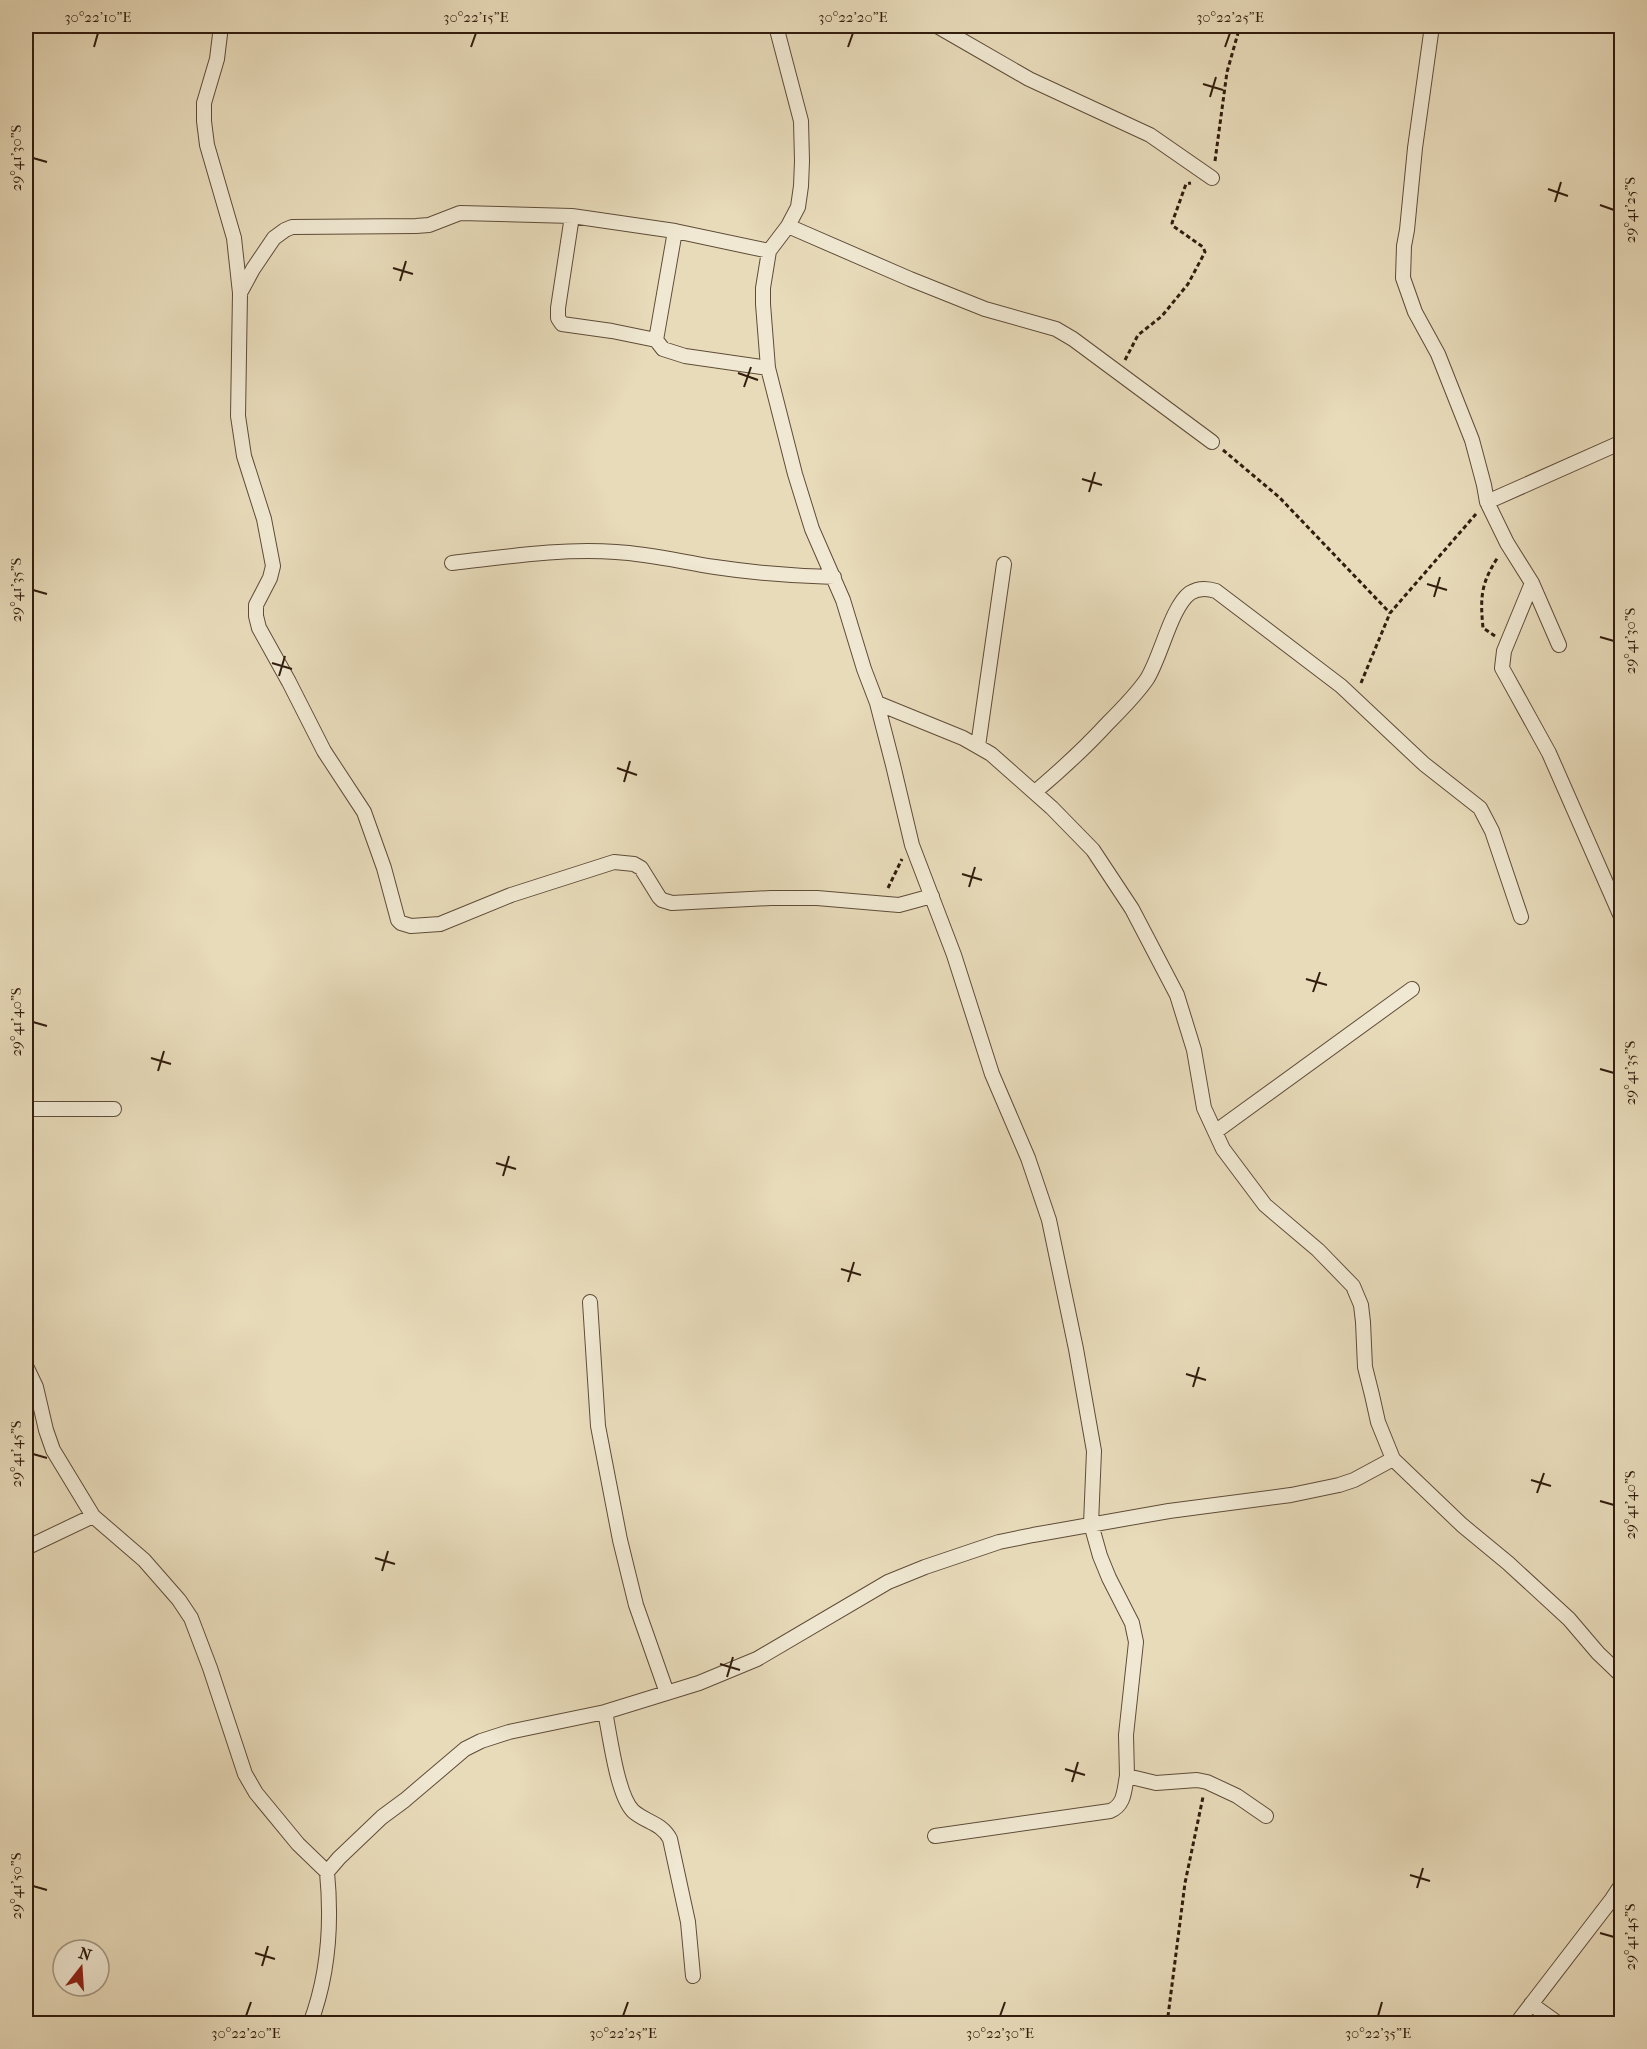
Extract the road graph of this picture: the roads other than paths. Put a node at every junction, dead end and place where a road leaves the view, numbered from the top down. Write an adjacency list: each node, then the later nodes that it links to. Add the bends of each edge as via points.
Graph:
1 (221, 26): 10 (street, via 217,59 204,103 204,121 207,145 234,238)
2 (776, 26): 7 (street, via 801,121 801,186 798,207)
3 (937, 26): 5 (street, via 1029,80 1150,135)
4 (1432, 26): 15 (street, via 1414,148 1402,278 1472,440)
5 (1212, 178)
6 (572, 216): 8 (street); 10 (street, via 478,212 460,213 429,225 292,227 273,238); 11 (street, via 558,318 562,324)
7 (788, 226): 9 (street); 13 (street, via 985,309 1056,329)
8 (675, 231): 9 (street); 11 (street)
9 (769, 251): 12 (street, via 763,288)
10 (240, 293): 24 (street, via 240,426 273,566 256,605 259,628 324,751 364,812 401,923 440,924 511,895 614,862 640,868 659,897 672,903 817,898 899,905)
11 (656, 340): 12 (street, via 663,349 685,356)
12 (768, 368): 18 (street, via 812,529)
13 (1212, 441)
14 (1622, 442): 15 (street)
15 (1486, 501): 19 (street)
16 (452, 563): 18 (street, via 548,552 605,552 662,556 776,575)
17 (1004, 564): 22 (street)
18 (834, 577): 21 (street)
19 (1532, 584): 20 (street); 26 (street, via 1507,645 1502,668 1550,753)
20 (1559, 645)
21 (877, 704): 22 (street); 24 (street, via 912,845)
22 (978, 746): 23 (street)
23 (1035, 792): 25 (street, via 1086,747 1136,693 1157,661 1176,611 1189,594 1210,589 1306,658 1376,716 1424,764 1480,808 1492,831); 30 (street, via 1100,860 1167,974 1178,995 1194,1050 1204,1108)
24 (932, 896): 35 (street, via 992,1074 1049,1220 1094,1451)
25 (1521, 917)
26 (1622, 919)
27 (1412, 989): 30 (street)
28 (26, 1108): 29 (street)
29 (114, 1109)
30 (1215, 1132): 33 (street, via 1234,1167 1265,1205 1353,1286 1364,1322 1365,1366 1378,1422)
31 (590, 1302): 38 (street, via 598,1426 620,1540 636,1605)
32 (26, 1366): 34 (street, via 36,1387 53,1450)
33 (1393, 1459): 35 (street, via 1354,1480 1328,1488); 37 (street, via 1569,1619)
34 (93, 1516): 36 (street); 43 (street, via 144,1560 191,1618 245,1774 298,1844)
35 (1091, 1524): 38 (street, via 999,1542 925,1567 888,1582 757,1659); 40 (street, via 1109,1578 1132,1623 1136,1642 1126,1727)
36 (26, 1548)
37 (1622, 1676)
38 (667, 1693): 39 (street)
39 (605, 1712): 43 (street, via 509,1732 465,1749 382,1816); 45 (street, via 628,1805 666,1831 670,1839 688,1922)
40 (1127, 1776): 41 (street, via 1156,1783 1207,1782); 42 (street, via 1121,1804 1110,1811)
41 (1266, 1816)
42 (935, 1836)
43 (327, 1872): 47 (street, via 327,1966)
44 (1622, 1884): 46 (street)
45 (693, 1976)
46 (1531, 2004): 48 (street); 49 (street)
47 (310, 2024)
48 (1516, 2024)
49 (1559, 2024)

